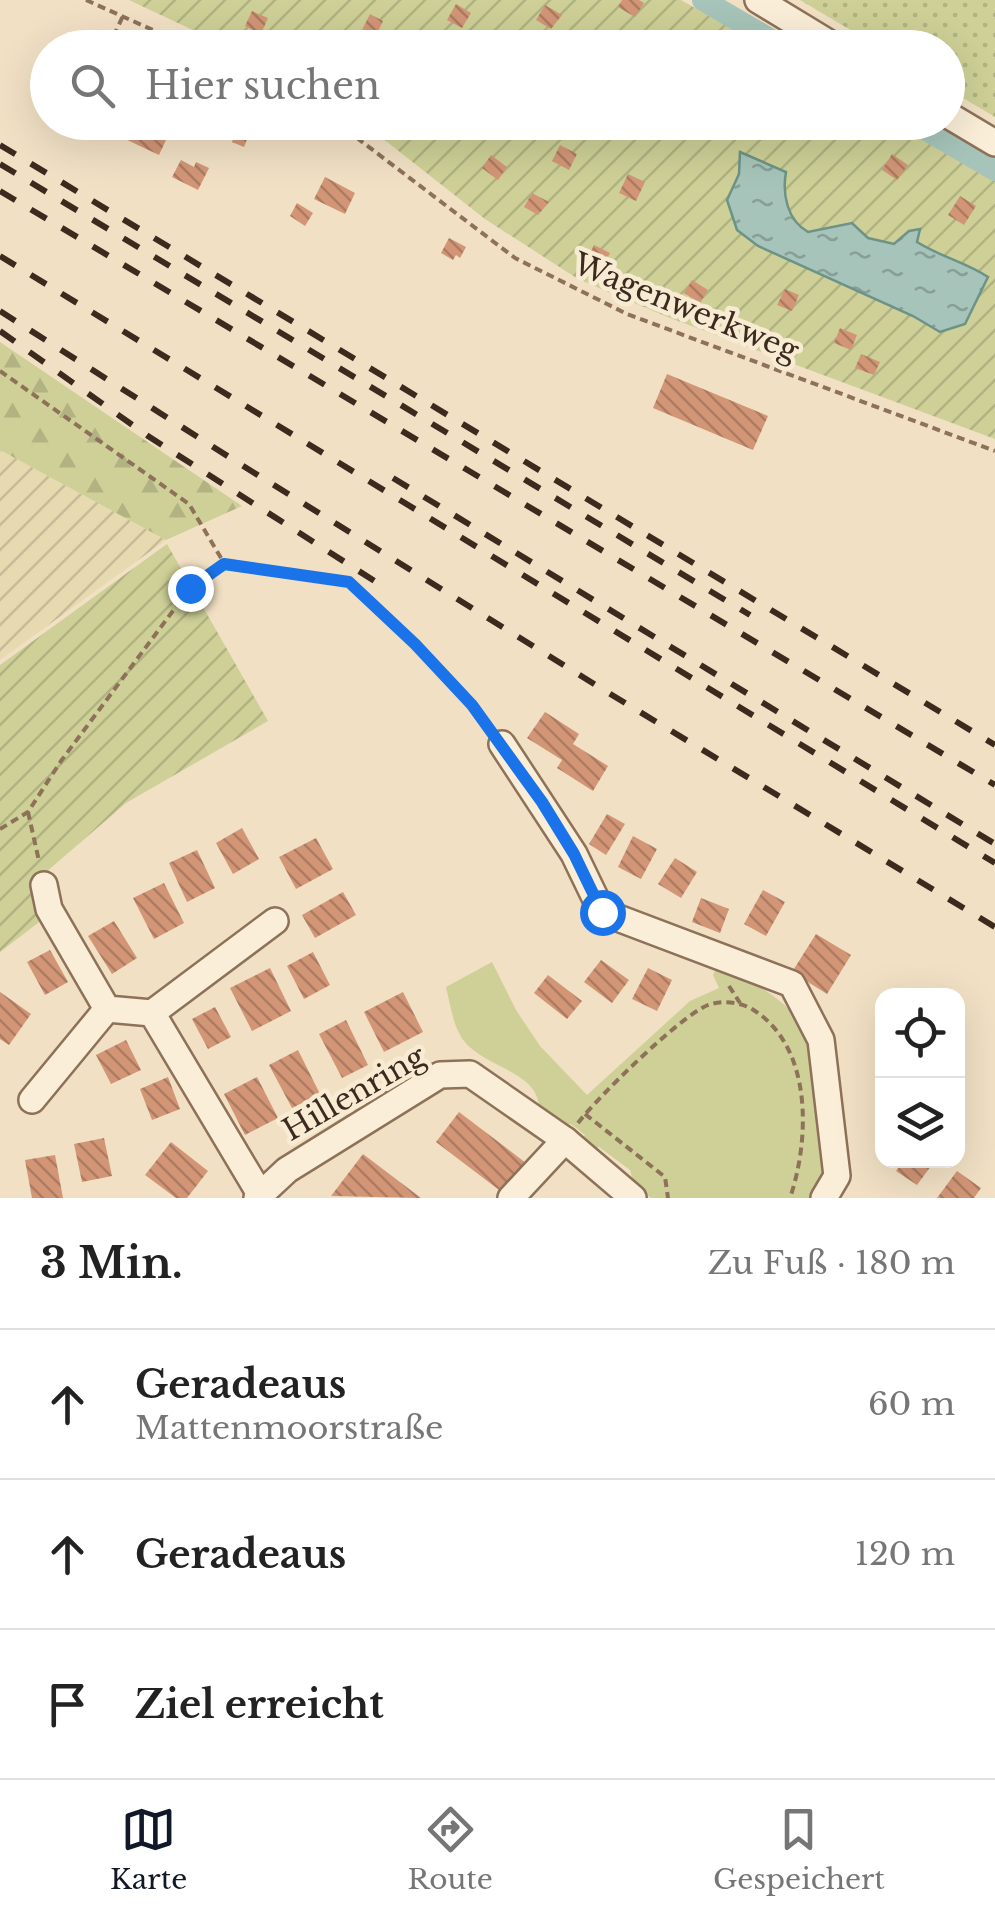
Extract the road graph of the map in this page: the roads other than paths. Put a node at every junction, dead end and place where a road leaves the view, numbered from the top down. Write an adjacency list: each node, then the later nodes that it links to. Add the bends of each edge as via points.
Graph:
1 (758, 0): 2 (street)
2 (807, 30)
3 (965, 124): 4 (street)
4 (995, 143)
5 (502, 744): 15 (street, via 574,854 602,912 792,984 820,1040 837,1176)
6 (44, 884): 8 (street, via 49,909)
7 (276, 921): 9 (street)
8 (107, 1009): 9 (street); 10 (street)
9 (152, 1012): 12 (street)
10 (32, 1100)
11 (565, 1140): 12 (street, Hillenring, via 470,1074 440,1076 286,1170); 13 (street); 14 (street, Hillenring)
12 (258, 1196)
13 (511, 1198)
14 (634, 1198)
15 (824, 1198)

